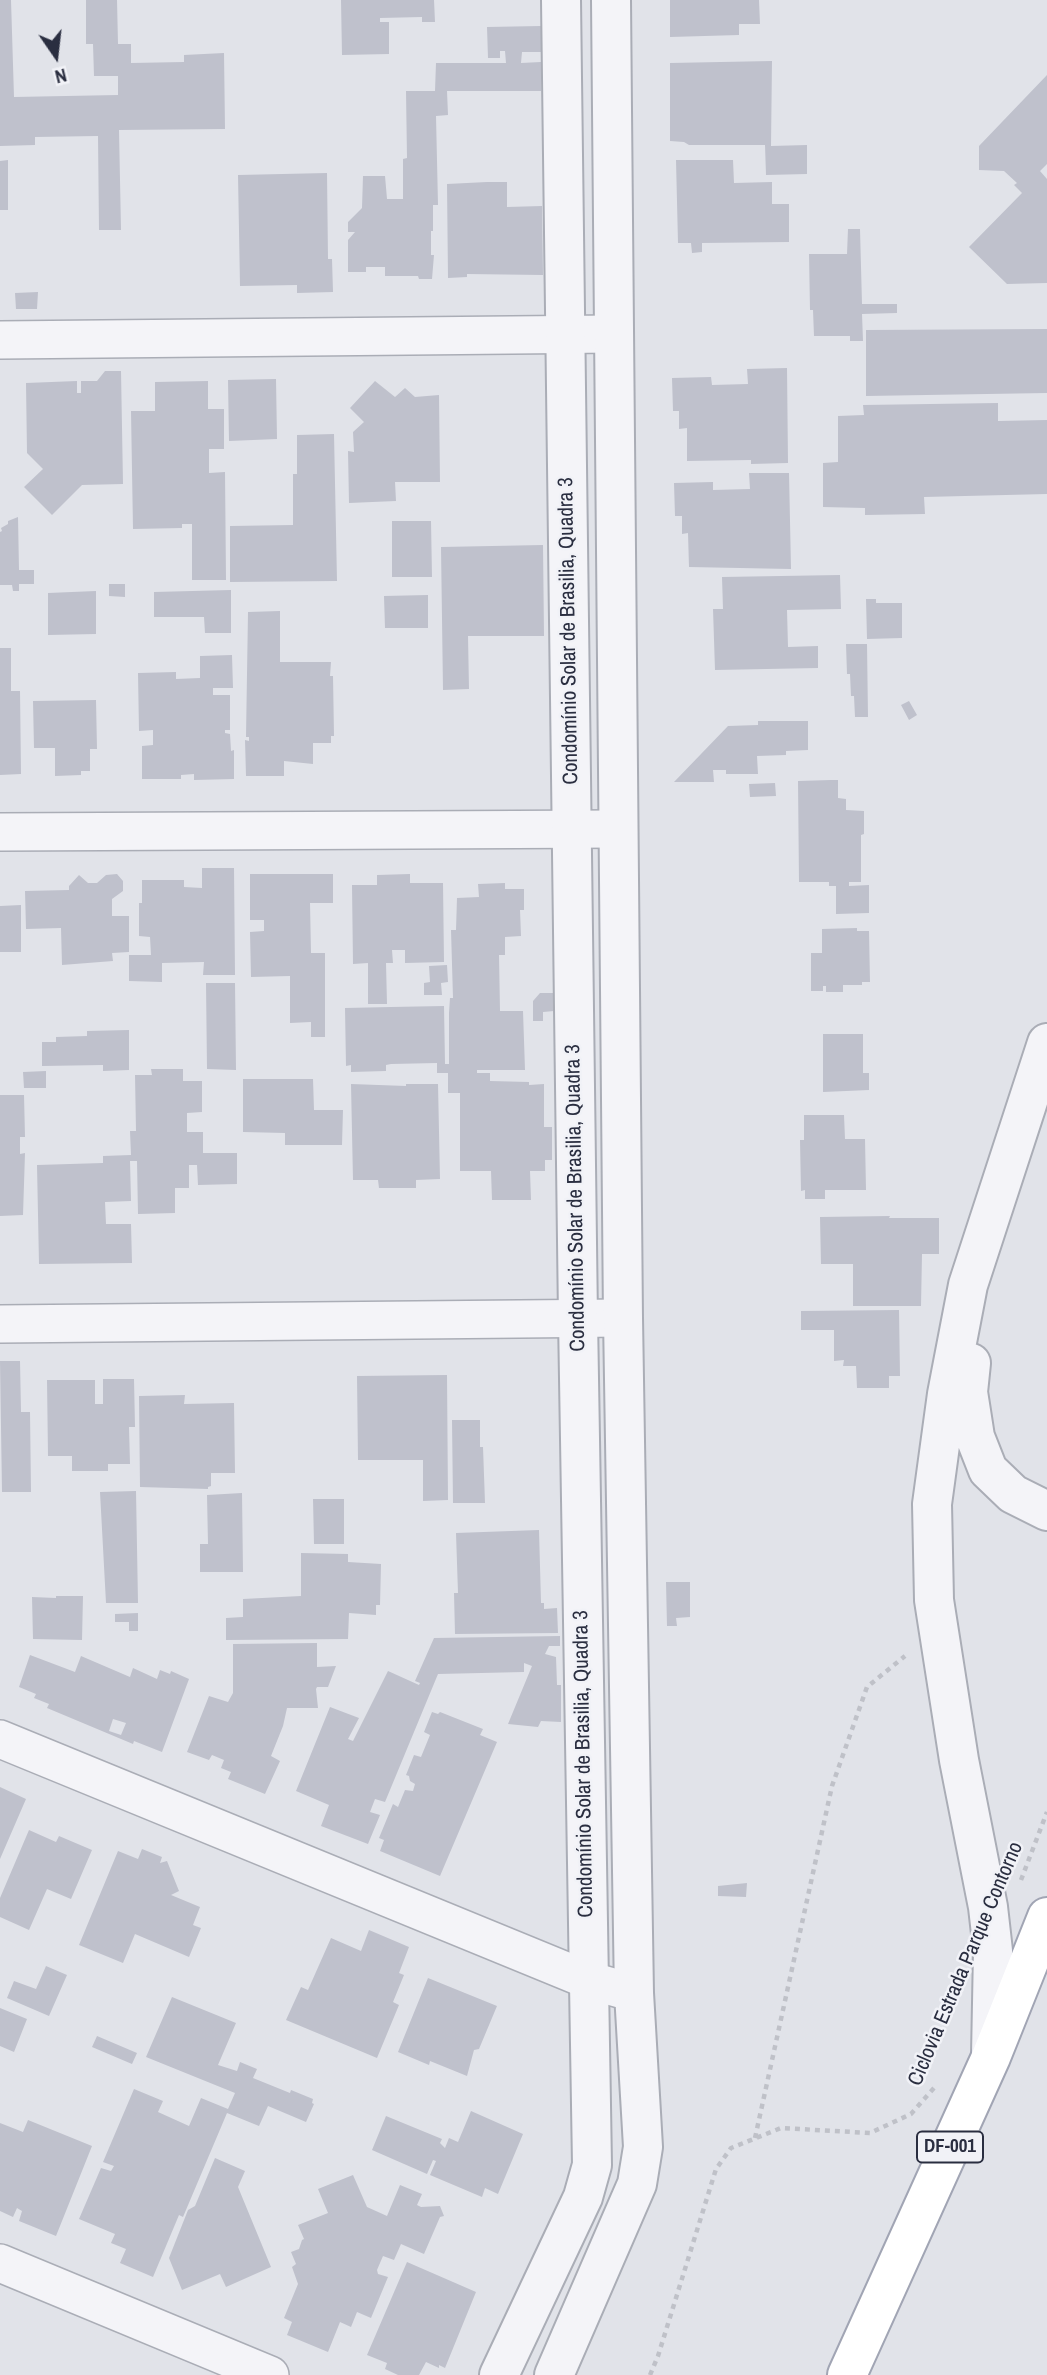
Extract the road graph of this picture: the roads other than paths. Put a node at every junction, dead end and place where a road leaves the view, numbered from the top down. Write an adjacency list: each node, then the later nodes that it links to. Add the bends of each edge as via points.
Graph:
1 (561, 0): 4 (street, Condomínio Solar de Brasilia, Quadra 3)
2 (611, 0): 3 (street)
3 (614, 334): 4 (street); 7 (street)
4 (565, 335): 5 (street); 6 (street, Condomínio Solar de Brasilia, Quadra 3)
5 (0, 340)
6 (572, 829): 7 (street); 8 (street); 11 (street, Condomínio Solar de Brasilia, Quadra 3)
7 (618, 829): 12 (street)
8 (0, 832)
9 (1047, 1043): 10 (street)
10 (993, 1208): 14 (street, via 968,1392 975,1437 989,1470 1013,1494); 19 (street, via 968,1285 932,1504 934,1600 993,1951)
11 (578, 1318): 12 (street); 13 (street); 17 (street, Condomínio Solar de Brasilia, Quadra 3)
12 (623, 1318): 18 (street)
13 (0, 1324)
14 (1047, 1511)
15 (0, 1739): 17 (street)
16 (1047, 1917): 19 (main road, DF-001)
17 (588, 1980): 18 (street); 22 (street, Condomínio Solar de Brasilia, Quadra 3, via 592,2165 583,2197)
18 (634, 1993): 23 (street, via 643,2147 637,2184)
19 (991, 2057): 24 (main road, DF-001)
20 (0, 2263): 21 (street)
21 (270, 2375)
22 (499, 2375)
23 (554, 2375)
24 (847, 2375)

